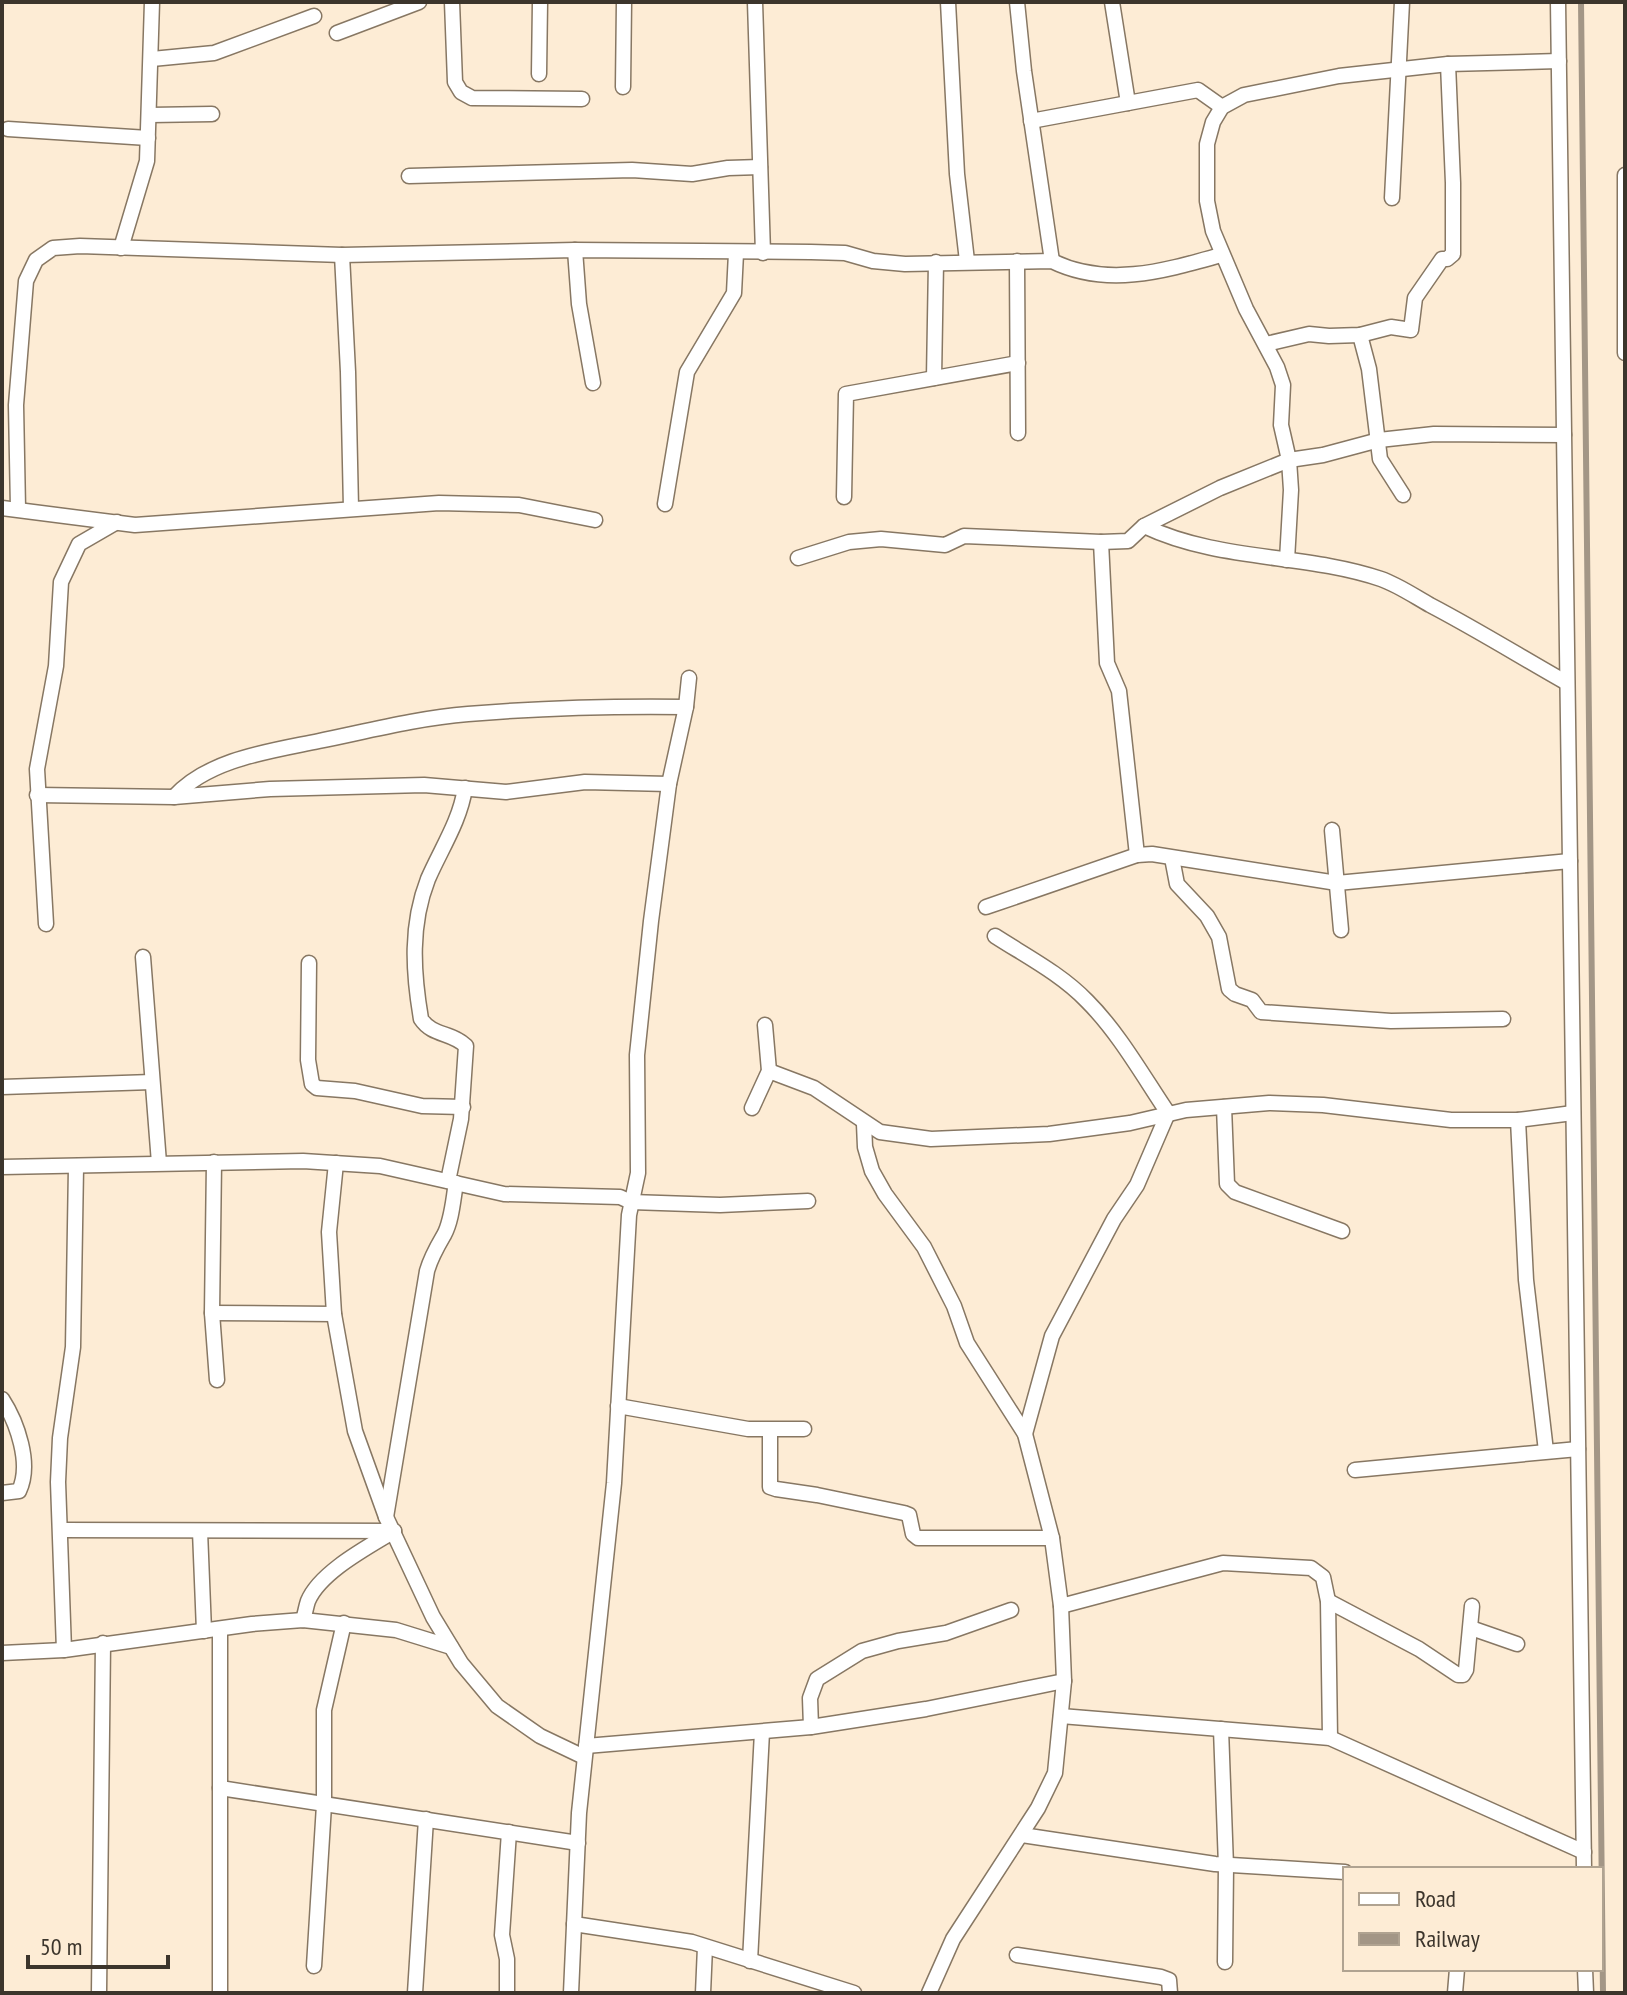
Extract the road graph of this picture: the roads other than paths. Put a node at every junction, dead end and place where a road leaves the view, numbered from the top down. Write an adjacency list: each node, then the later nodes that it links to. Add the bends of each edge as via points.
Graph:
1 (152, 2): 14 (street)
2 (419, 2): 13 (street)
3 (452, 2): 20 (street, via 455,82 461,92 472,98)
4 (540, 2): 18 (street)
5 (624, 2): 19 (street)
6 (755, 2): 28 (street)
7 (948, 2): 38 (street)
8 (1017, 2): 25 (street)
9 (1112, 2): 21 (street)
10 (1402, 2): 17 (street)
11 (1558, 2): 15 (street)
12 (314, 16): 14 (street, via 214,53)
13 (337, 33)
14 (152, 59): 24 (street)
15 (1559, 61): 16 (street); 50 (street)
16 (1448, 64): 17 (street); 43 (street, via 1453,254 1442,259 1415,298 1411,330 1391,327)
17 (1399, 69): 22 (street, via 1271,89); 31 (street)
18 (539, 74)
19 (623, 87)
20 (582, 99)
21 (1128, 103): 22 (street, via 1198,90); 25 (street)
22 (1222, 107): 37 (street, via 1207,144 1207,187)
23 (212, 114): 24 (street)
24 (150, 115): 27 (street)
25 (1031, 121): 40 (street)
26 (8, 129): 27 (street)
27 (148, 138): 32 (street, via 147,161)
28 (760, 167): 30 (street, via 692,174 632,170); 35 (street)
29 (1625, 175): 42 (street)
30 (409, 176)
31 (1392, 198)
32 (121, 248): 36 (street); 58 (street, via 53,248 36,260 26,281 16,405)
33 (575, 250): 34 (street); 36 (street); 48 (street)
34 (736, 253): 35 (street); 55 (street, via 734,293 687,372)
35 (763, 253): 41 (street, via 845,253 873,261)
36 (342, 255): 57 (street)
37 (1221, 255): 40 (street, via 1146,273 1096,276); 44 (street)
38 (967, 261): 39 (street); 41 (street)
39 (1017, 261): 40 (street); 46 (street)
40 (1052, 261)
41 (936, 262): 47 (street)
42 (1624, 293): 45 (street)
43 (1360, 335): 44 (street, via 1309,334); 51 (street)
44 (1266, 344): 52 (street, via 1283,385 1281,425)
45 (1625, 353)
46 (1018, 363): 47 (street); 49 (street)
47 (934, 378): 54 (street, via 846,394)
48 (593, 383)
49 (1018, 433)
50 (1564, 435): 51 (street, via 1434,434); 66 (street)
51 (1379, 440): 52 (street); 53 (street, via 1380,459)
52 (1289, 460): 61 (street); 64 (street)
53 (1403, 495)
54 (844, 497)
55 (665, 504)
56 (2, 508): 58 (street)
57 (351, 508): 59 (street, via 519,505); 60 (street, via 135,525)
58 (18, 509): 60 (street)
59 (595, 520)
60 (117, 522): 70 (street, via 79,544 61,582 60,634)
61 (1144, 526): 62 (street, via 1128,541); 64 (street, via 1216,551)
62 (1101, 542): 63 (street, via 964,536 945,545 881,539 849,542); 73 (street, via 1107,663 1119,691)
63 (798, 558)
64 (1287, 560): 66 (street, via 1383,580)
65 (689, 678): 67 (street)
66 (1567, 683): 75 (street)
67 (686, 707): 68 (street); 71 (street, via 465,714 235,761 189,781)
68 (669, 784): 69 (street, via 585,782 506,792); 102 (street, via 637,1055 638,1173)
69 (465, 788): 71 (street, via 270,789); 88 (street, via 463,805 421,899 413,954 421,1019 466,1046)
70 (37, 795): 71 (street); 78 (street)
71 (174, 797)
72 (1332, 830): 76 (street)
73 (1137, 855): 74 (street); 77 (street)
74 (1172, 858): 76 (street); 83 (street, via 1177,884 1219,937 1229,989 1252,1000 1261,1012 1391,1021)
75 (1570, 861): 76 (street); 92 (street)
76 (1337, 883): 79 (street)
77 (986, 907)
78 (46, 924)
79 (1341, 930)
80 (995, 936): 91 (street, via 1087,1001)
81 (143, 957): 86 (street)
82 (309, 963): 88 (street, via 312,1084 422,1106)
83 (1503, 1019)
84 (765, 1025): 85 (street)
85 (769, 1071): 90 (street); 94 (street, via 814,1088)
86 (152, 1082): 87 (street); 96 (street)
87 (2, 1087)
88 (463, 1107): 100 (street)
89 (1224, 1107): 91 (street); 93 (street, via 1323,1105 1451,1120); 103 (street, via 1227,1184 1235,1192)
90 (752, 1108)
91 (1168, 1113): 94 (street, via 1049,1134 931,1139 880,1132); 111 (street, via 1137,1185 1052,1336)
92 (1573, 1113): 93 (street); 112 (street)
93 (1518, 1120): 113 (street, via 1526,1280)
94 (864, 1124): 111 (street, via 872,1171 924,1247 967,1343)
95 (214, 1162): 96 (street); 97 (street); 104 (street)
96 (159, 1163): 99 (street)
97 (336, 1163): 100 (street, via 380,1166); 105 (street, via 329,1232)
98 (2, 1167): 99 (street)
99 (76, 1167): 117 (street, via 73,1347 58,1482)
100 (452, 1182): 102 (street, via 504,1194 620,1197); 116 (street, via 449,1221 427,1271)
101 (808, 1201): 102 (street)
102 (631, 1202): 108 (street)
103 (1342, 1231)
104 (212, 1313): 105 (street); 106 (street)
105 (334, 1314): 116 (street, via 355,1431)
106 (217, 1380)
107 (2, 1399): 115 (street, via 17,1429 23,1470 19,1491)
108 (618, 1406): 110 (street); 140 (street)
109 (804, 1429): 110 (street)
110 (770, 1430): 119 (street, via 770,1487 904,1513 918,1538)
111 (1025, 1434): 119 (street)
112 (1578, 1449): 113 (street); 147 (street)
113 (1546, 1451): 114 (street)
114 (1355, 1470)
115 (2, 1493)
116 (390, 1524): 118 (street); 124 (street, via 320,1584); 131 (street)
117 (61, 1530): 118 (street); 132 (street)
118 (200, 1531): 128 (street)
119 (1052, 1538): 121 (street)
120 (1328, 1601): 121 (street, via 1323,1577 1311,1568 1223,1563); 126 (street, via 1458,1675 1466,1670); 139 (street)
121 (1061, 1606): 134 (street)
122 (1472, 1606): 126 (street)
123 (1011, 1610): 136 (street, via 946,1633 862,1651 817,1679 810,1698)
124 (303, 1620): 125 (street); 127 (street)
125 (344, 1623): 131 (street, via 396,1630); 142 (street, via 324,1710)
126 (1471, 1628): 130 (street)
127 (220, 1629): 128 (street); 141 (street)
128 (204, 1631): 129 (street)
129 (103, 1643): 132 (street); 160 (street)
130 (1517, 1644)
131 (451, 1647): 140 (street, via 497,1706 540,1736)
132 (64, 1650): 133 (street)
133 (2, 1653)
134 (1064, 1681): 135 (street); 136 (street)
135 (1061, 1716): 137 (street); 145 (street, via 1055,1773)
136 (811, 1727): 138 (street)
137 (1221, 1729): 139 (street); 148 (street)
138 (762, 1732): 140 (street); 154 (street)
139 (1330, 1738): 147 (street)
140 (585, 1752): 146 (street)
141 (220, 1788): 142 (street); 161 (street)
142 (324, 1805): 143 (street); 156 (street)
143 (426, 1819): 144 (street); 162 (street)
144 (509, 1832): 146 (street); 163 (street, via 502,1935)
145 (1022, 1835): 148 (street); 168 (street, via 953,1939)
146 (578, 1843): 151 (street)
147 (1584, 1852): 149 (street)
148 (1226, 1866): 150 (street); 155 (street)
149 (1584, 1867)
150 (1343, 1872)
151 (574, 1924): 152 (street); 164 (street)
152 (705, 1947): 154 (street); 165 (street)
153 (1017, 1955): 169 (street, via 1161,1977 1169,1980)
154 (750, 1961): 159 (street)
155 (1225, 1962)
156 (314, 1966)
157 (1457, 1971): 170 (street)
158 (1585, 1971): 171 (street)
159 (804, 1977): 166 (street); 167 (street)
160 (99, 1993)
161 (220, 1993)
162 (415, 1993)
163 (507, 1993)
164 (571, 1993)
165 (703, 1993)
166 (800, 1993)
167 (854, 1993)
168 (929, 1993)
169 (1170, 1993)
170 (1455, 1993)
171 (1586, 1993)

